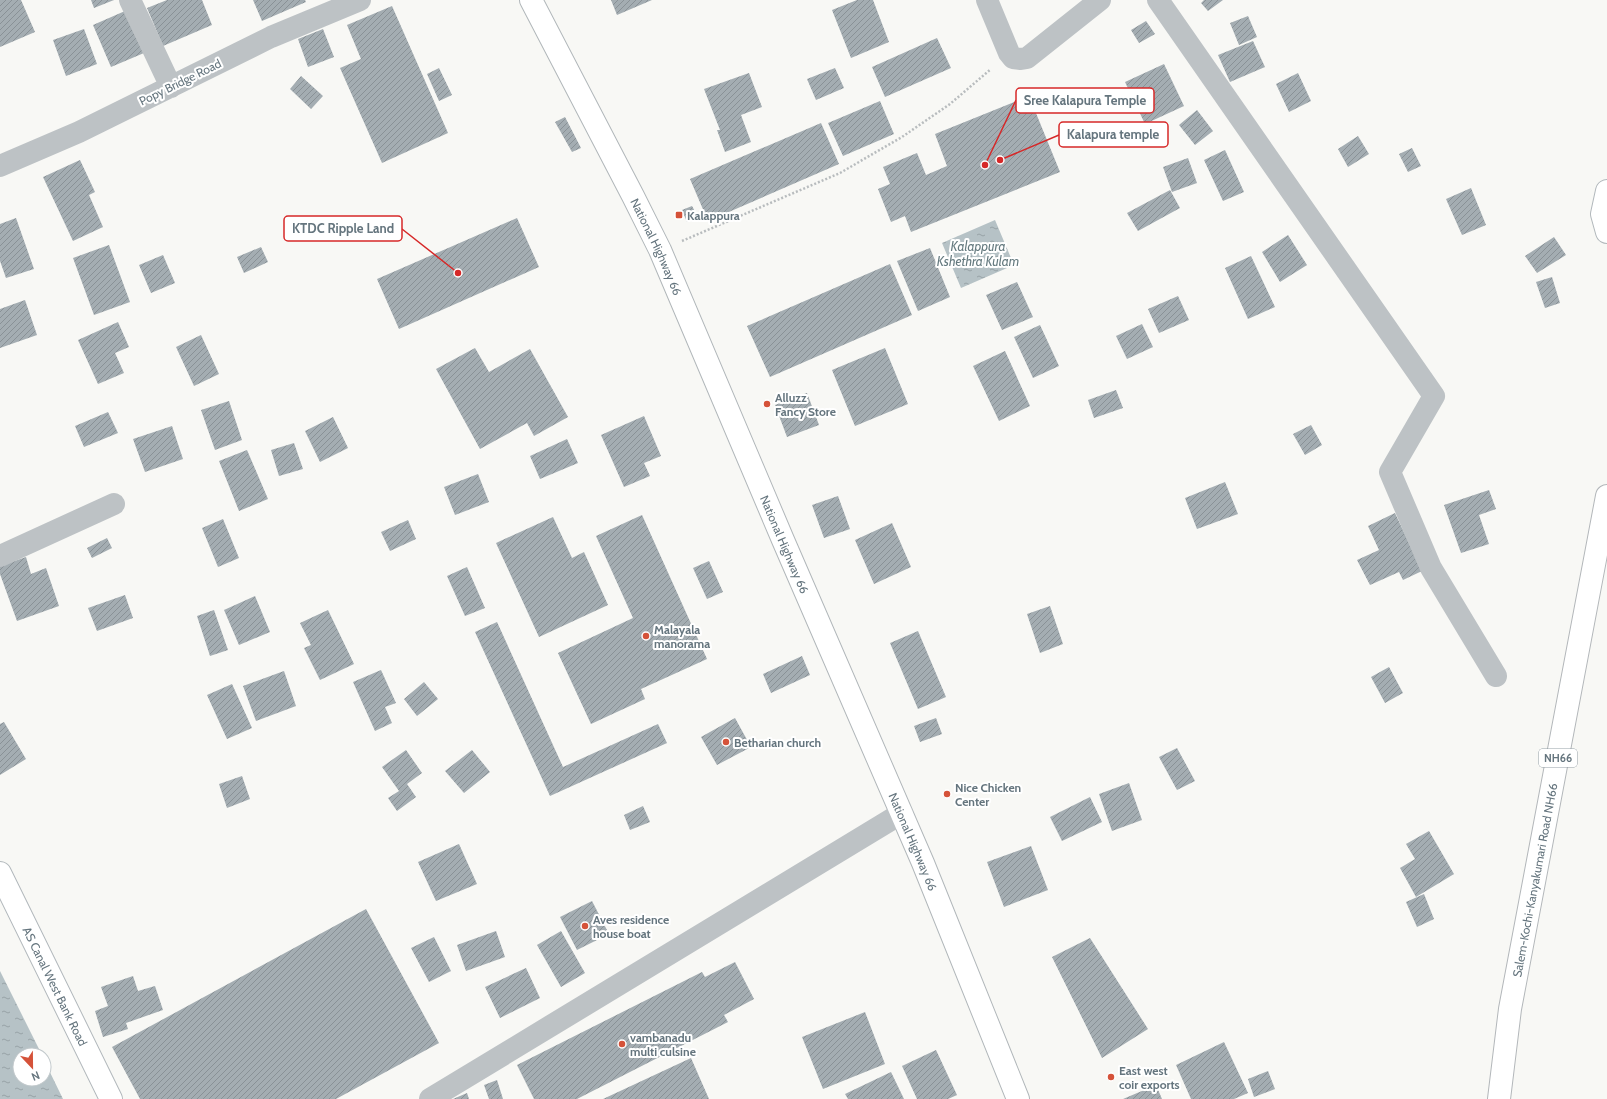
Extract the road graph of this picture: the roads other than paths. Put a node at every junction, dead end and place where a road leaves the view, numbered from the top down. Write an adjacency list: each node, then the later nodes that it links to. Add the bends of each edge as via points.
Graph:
1 (130, 0): 7 (street)
2 (360, 0): 7 (street, Popy Bridge Road, via 271,37)
3 (531, 0): 15 (main road, National Highway 66, via 660,250)
4 (987, 0): 5 (street, via 1009,53 1013,58 1021,59 1027,58)
5 (1100, 0)
6 (1158, 0): 14 (street, via 1434,396 1390,472 1431,568)
7 (171, 87): 8 (street, Popy Bridge Road, via 79,132)
8 (0, 166)
9 (1607, 192): 10 (main road, via 1602,214)
10 (1607, 232)
11 (1607, 503): 20 (main road, Salem-Kochi-Kanyakumari Road NH66 / NH66, via 1510,1009)
12 (114, 504): 13 (street)
13 (0, 556)
14 (1496, 676)
15 (902, 813): 18 (street); 19 (main road, National Highway 66)
16 (0, 872): 17 (main road, AS Canal West Bank Road)
17 (111, 1099)
18 (430, 1099)
19 (1018, 1099)
20 (1499, 1099)

